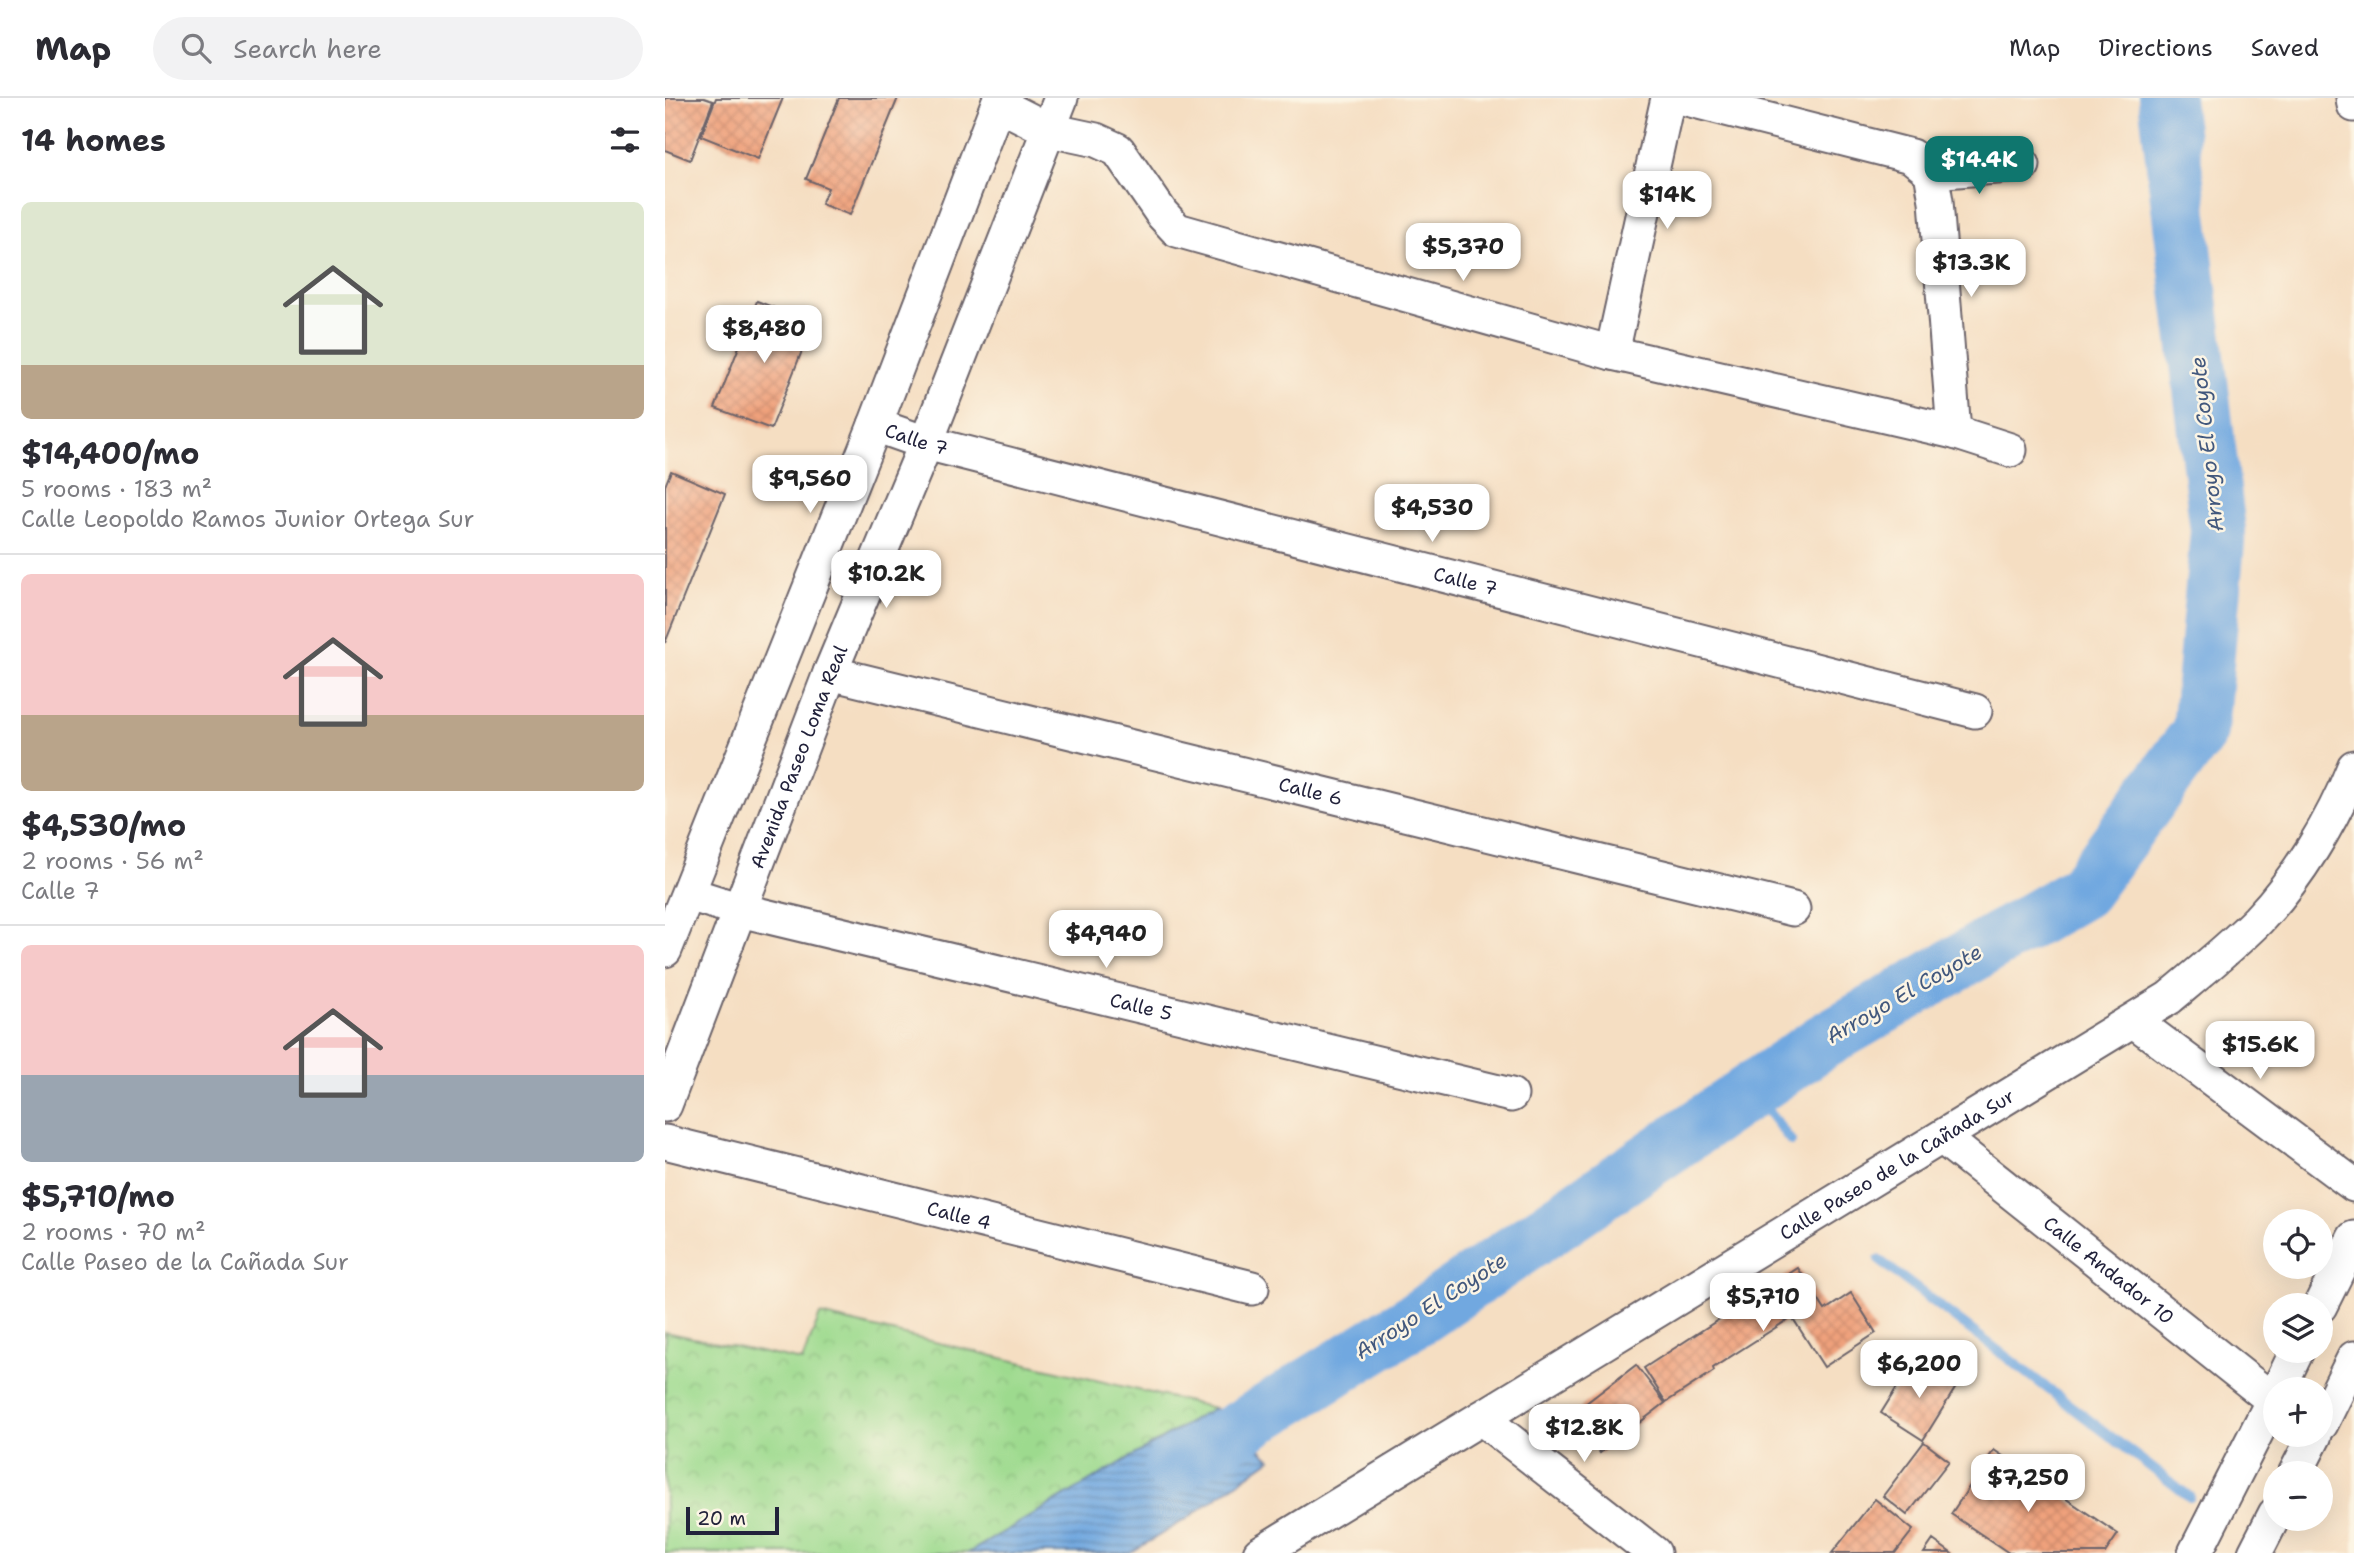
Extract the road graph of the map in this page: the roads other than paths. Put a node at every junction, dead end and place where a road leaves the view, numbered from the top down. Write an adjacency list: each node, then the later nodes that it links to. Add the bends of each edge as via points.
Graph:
1 (1061, 98): 7 (street, Avenida Paseo Loma Real)
2 (1668, 98): 10 (street)
3 (1683, 98): 9 (street, via 1911,156)
4 (2353, 98): 6 (street)
5 (999, 101): 7 (street); 11 (street)
6 (2354, 106)
7 (1049, 130): 10 (street, via 1118,150 1177,230); 13 (street, Avenida Paseo Loma Real)
8 (2023, 165): 9 (street)
9 (1931, 172): 12 (street)
10 (1612, 353): 12 (street)
11 (875, 425): 13 (street, Calle 7); 18 (street)
12 (1954, 432): 14 (street)
13 (926, 443): 15 (street, Avenida Paseo Loma Real); 16 (street, Calle 7)
14 (2010, 450)
15 (830, 673): 19 (street, Calle 6); 20 (street, Avenida Paseo Loma Real)
16 (1975, 711)
17 (2354, 767): 22 (street, Calle Paseo de la Cañada Sur, via 2325,825 2282,892 2221,954)
18 (689, 894): 20 (street, Calle 5); 21 (street)
19 (1793, 909)
20 (740, 910): 23 (street, Calle 5); 24 (street, Avenida Paseo Loma Real)
21 (665, 950)
22 (2134, 1021): 25 (street, Calle Paseo de la Cañada Sur); 27 (street)
23 (1511, 1095)
24 (665, 1105)
25 (1943, 1138): 32 (street, Calle Andador 10); 34 (street, Calle Paseo de la Cañada Sur)
26 (665, 1142): 29 (street, Calle 4)
27 (2354, 1185)
28 (2354, 1238): 30 (street)
29 (1252, 1288)
30 (2326, 1293)
31 (2354, 1357): 33 (street)
32 (2263, 1388)
33 (2333, 1400)
34 (1481, 1418): 37 (street, Calle Paseo de la Cañada Sur); 38 (street)
35 (2263, 1420): 39 (street)
36 (2266, 1531): 40 (street)
37 (1264, 1552)
38 (1654, 1553)
39 (2195, 1553)
40 (2255, 1553)

